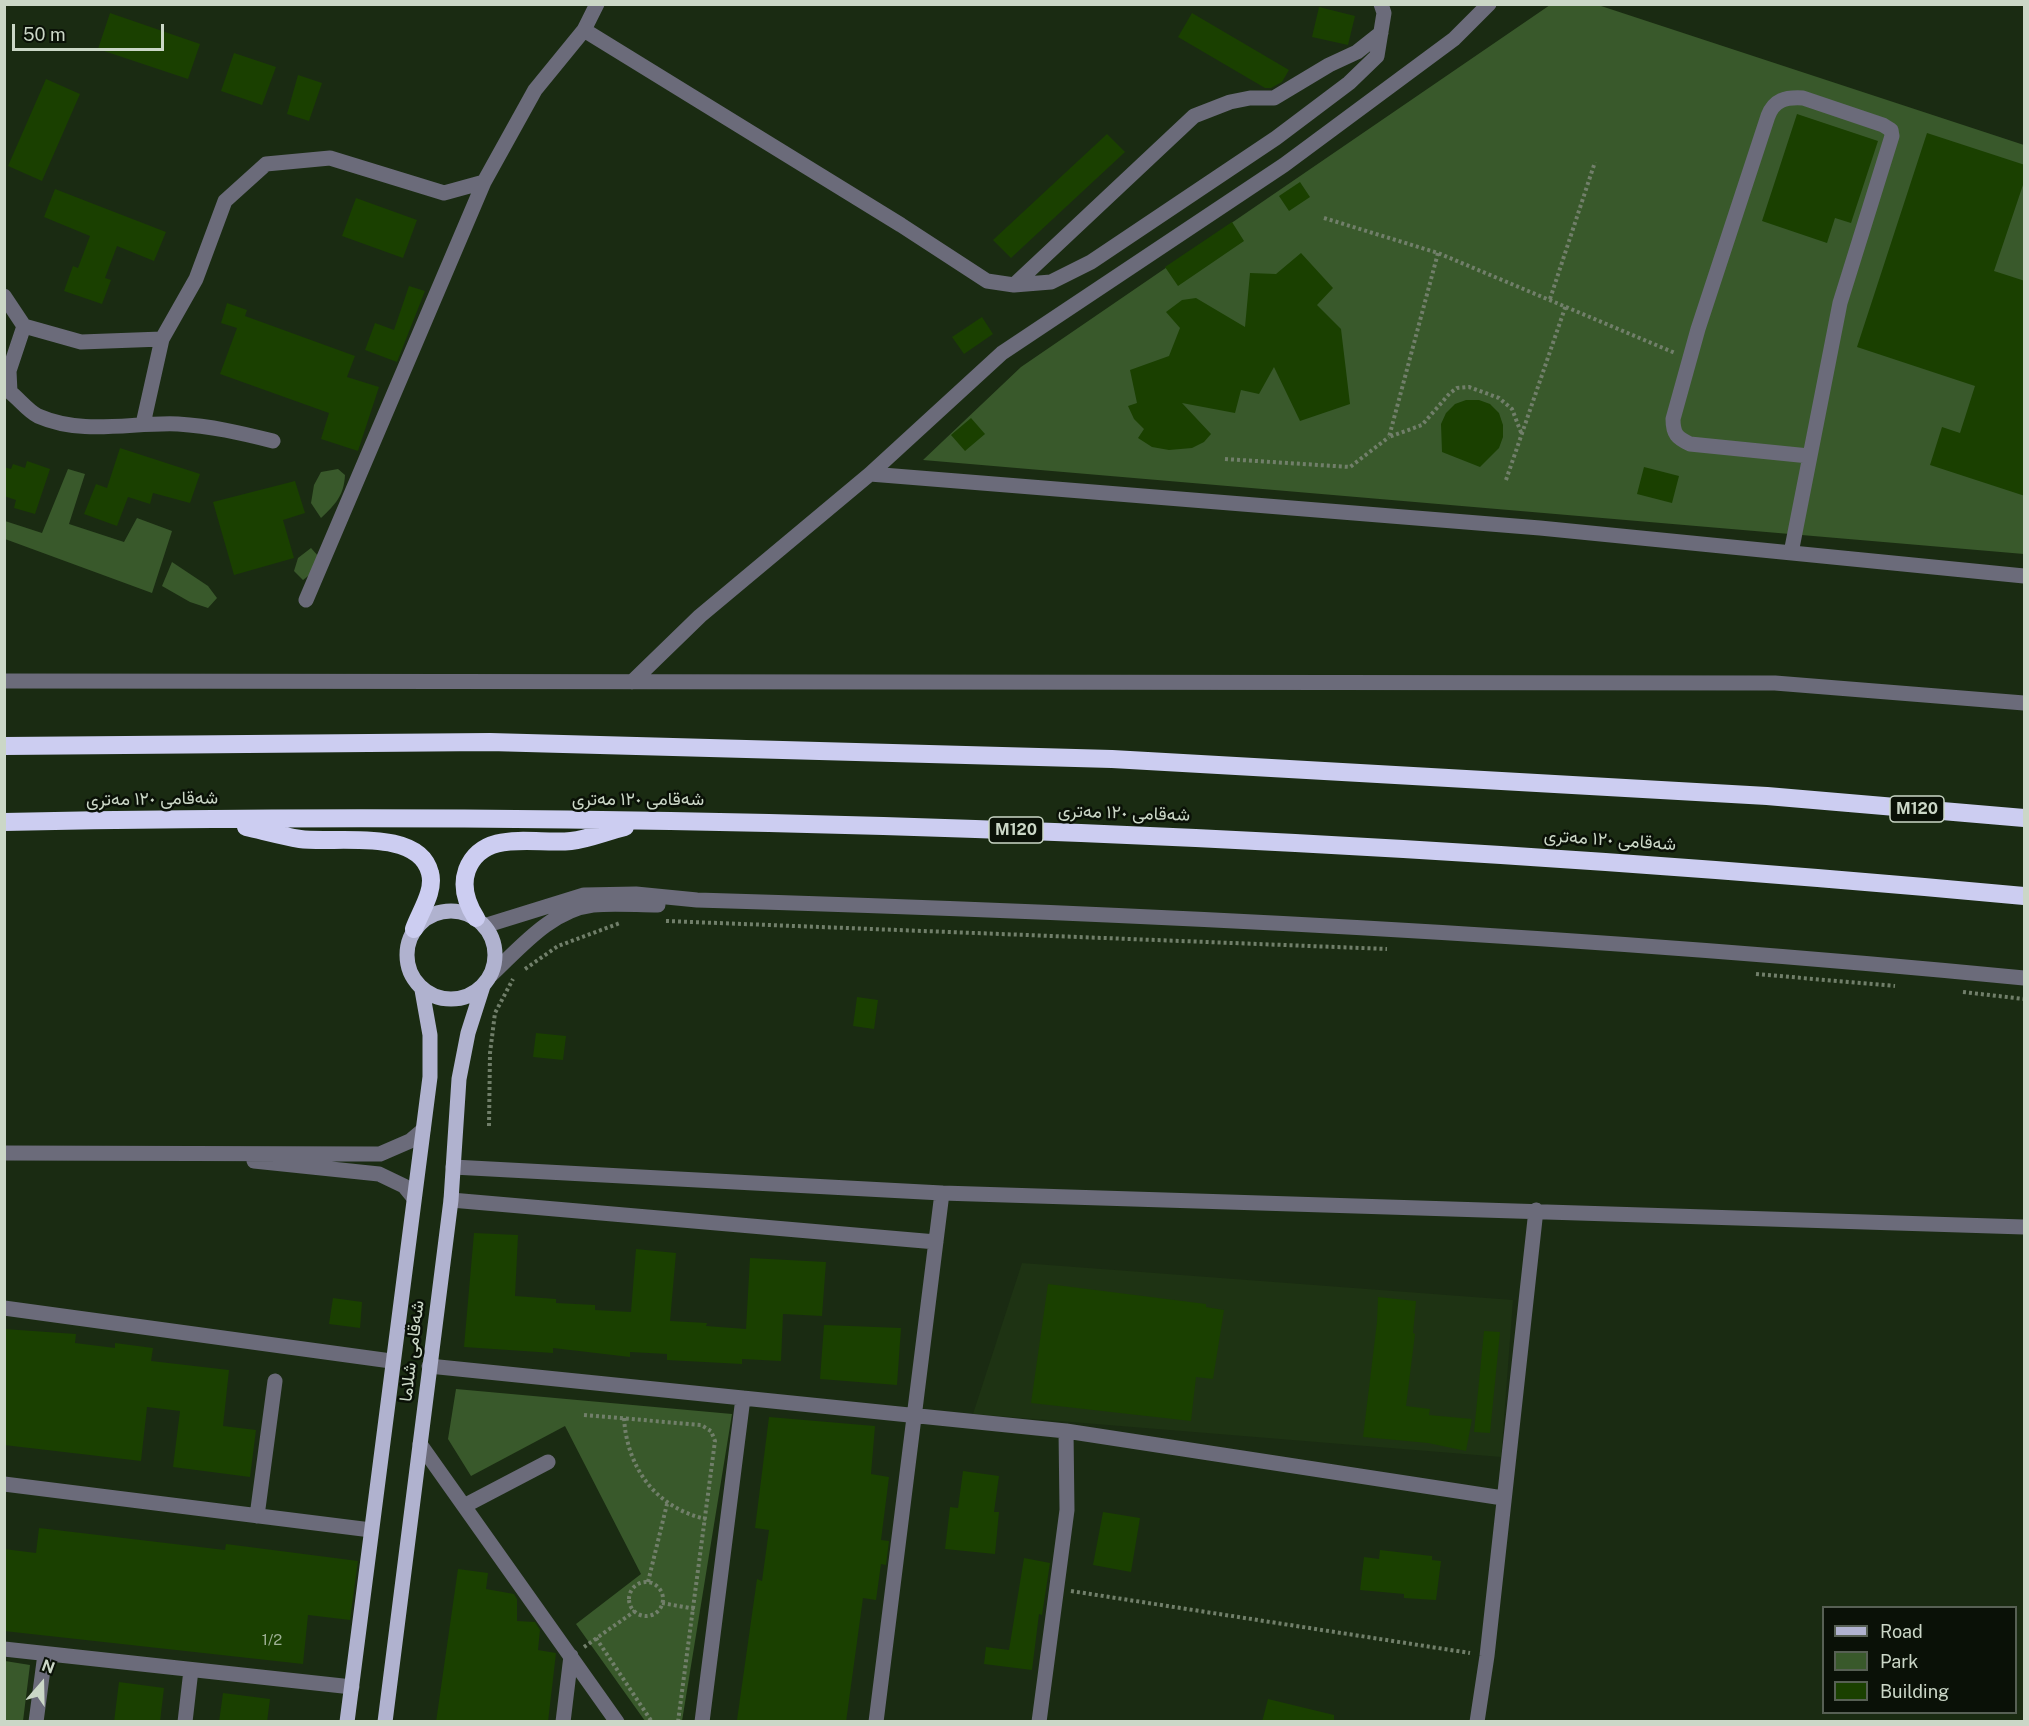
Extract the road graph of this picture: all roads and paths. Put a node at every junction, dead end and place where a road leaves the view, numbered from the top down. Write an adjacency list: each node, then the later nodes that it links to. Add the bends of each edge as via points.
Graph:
1 (597, 4): 4 (street)
2 (1381, 4): 5 (street)
3 (1490, 4): 23 (street, via 1454,39 1284,165 1002,353)
4 (584, 30): 7 (street, via 535,90); 10 (street, via 987,281)
5 (1381, 33): 10 (street, via 1357,52 1274,98 1230,102 1194,116); 10 (street, via 1377,56 1349,83 1276,138 1091,262 1051,282)
6 (1595, 162): 12 (path)
7 (484, 182): 15 (street, via 444,193 330,158 266,164 225,201 196,279); 27 (street)
8 (1324, 218): 9 (path)
9 (1438, 253): 12 (path); 19 (path)
10 (1014, 285)
11 (4, 296): 14 (street)
12 (1550, 299): 13 (path)
13 (1566, 305): 16 (path); 18 (path)
14 (24, 326): 15 (street, via 81,342); 17 (street, via 9,371 10,392 36,415 68,425 109,428)
15 (162, 339): 17 (street)
16 (1689, 360): 21 (street, via 1673,419 1678,438 1690,444); 21 (street, via 1772,106 1781,100 1803,98 1891,130 1891,141 1840,303)
17 (143, 424): 20 (street, via 219,427)
18 (1522, 435): 19 (path, via 1512,409 1499,398 1469,387 1450,393 1422,425); 24 (path)
19 (1389, 437): 22 (path, via 1350,467)
20 (273, 441)
21 (1809, 456): 25 (street)
22 (1226, 459)
23 (870, 474): 25 (street, via 1540,528); 29 (street, via 700,616)
24 (1506, 480)
25 (1791, 553): 26 (street)
26 (2025, 576)
27 (306, 600)
28 (4, 681): 29 (street)
29 (632, 682): 30 (street, via 1774,683)
30 (2025, 703)
31 (4, 746): 32 (highway, M120, via 490,742 1100,758 1767,796)
32 (2025, 818)
33 (212, 819): 34 (highway, شەقامی ١٢٠ مەتری / M120); 35 (highway, شەقامی ١٢٠ مەتری / M120); 41 (highway, via 301,839 388,842 410,849 426,863 431,883)
34 (650, 820): 36 (highway, شەقامی ١٢٠ مەتری / M120, via 1186,836 1729,869); 40 (highway, via 572,841 501,842 486,848 473,859 465,882 466,898)
35 (4, 822)
36 (2025, 896)
37 (697, 900): 40 (street, via 636,894 584,895); 46 (street, via 1102,913 1491,934); 47 (street, via 580,908 537,932)
38 (628, 919): 43 (path, via 558,946)
39 (663, 921): 42 (path)
40 (480, 922): 41 (main road, via 452,910 438,912); 47 (main road, شەقامی شلاما, via 495,949)
41 (414, 929): 49 (main road, شەقامی شلاما, via 408,941 407,961 413,980)
42 (1392, 949)
43 (524, 970)
44 (1744, 973): 48 (path)
45 (515, 976): 52 (path, via 495,1013)
46 (2025, 978)
47 (487, 980): 49 (main road, via 472,994 447,1000); 56 (main road, شەقامی شلاما, via 468,1033 459,1079)
48 (1907, 987)
49 (423, 990): 53 (main road, شەقامی شلاما, via 430,1056)
50 (1954, 991): 51 (path)
51 (2025, 999)
52 (489, 1126)
53 (423, 1131): 55 (street, via 396,1149 380,1154); 58 (main road, شەقامی شلاما)
54 (4, 1153): 55 (street)
55 (225, 1155): 58 (street, via 269,1164 379,1174 404,1186)
56 (453, 1167): 57 (street); 59 (main road, شەقامی شلاما)
57 (942, 1193): 60 (street); 62 (street)
58 (413, 1197): 64 (main road, شەقامی شلاما)
59 (451, 1200): 62 (street); 65 (main road, شەقامی شلاما)
60 (1536, 1210): 61 (street); 75 (street)
61 (2025, 1227)
62 (936, 1242): 68 (street)
63 (4, 1308): 64 (street)
64 (391, 1361): 80 (main road, شەقامی شلاما)
65 (429, 1366): 67 (street); 72 (main road, شەقامی شلاما)
66 (275, 1381): 78 (street)
67 (743, 1398): 68 (street); 101 (street)
68 (914, 1413): 71 (street); 102 (street)
69 (584, 1415): 70 (path)
70 (624, 1419): 76 (path, via 630,1456 640,1475); 79 (path, via 701,1425 711,1431 715,1441)
71 (1066, 1431): 75 (street); 82 (street, via 1066,1510)
72 (420, 1444): 77 (street); 96 (main road, شەقامی شلاما)
73 (548, 1462): 77 (street)
74 (4, 1484): 78 (street)
75 (1503, 1498): 90 (street)
76 (667, 1504): 79 (path); 81 (path)
77 (464, 1506): 89 (street)
78 (256, 1516): 80 (street)
79 (706, 1519): 84 (path)
80 (371, 1530): 92 (main road, شەقامی شلاما)
81 (648, 1582): 83 (path, via 661,1592); 85 (path, via 638,1584 630,1592 629,1602)
82 (1056, 1589): 90 (path); 103 (street)
83 (662, 1603): 84 (path); 85 (path, via 651,1615)
84 (695, 1609): 100 (path)
85 (635, 1611): 86 (path)
86 (596, 1638): 89 (path); 99 (path)
87 (4, 1649): 88 (street)
88 (45, 1654): 91 (street); 93 (street)
89 (571, 1656): 97 (street); 98 (street)
90 (1487, 1656): 104 (street)
91 (191, 1670): 92 (street); 94 (street)
92 (352, 1688): 95 (main road, شەقامی شلاما)
93 (36, 1722)
94 (185, 1722)
95 (347, 1722)
96 (385, 1722)
97 (563, 1722)
98 (617, 1722)
99 (652, 1722)
100 (678, 1722)
101 (702, 1722)
102 (876, 1722)
103 (1039, 1722)
104 (1477, 1722)

